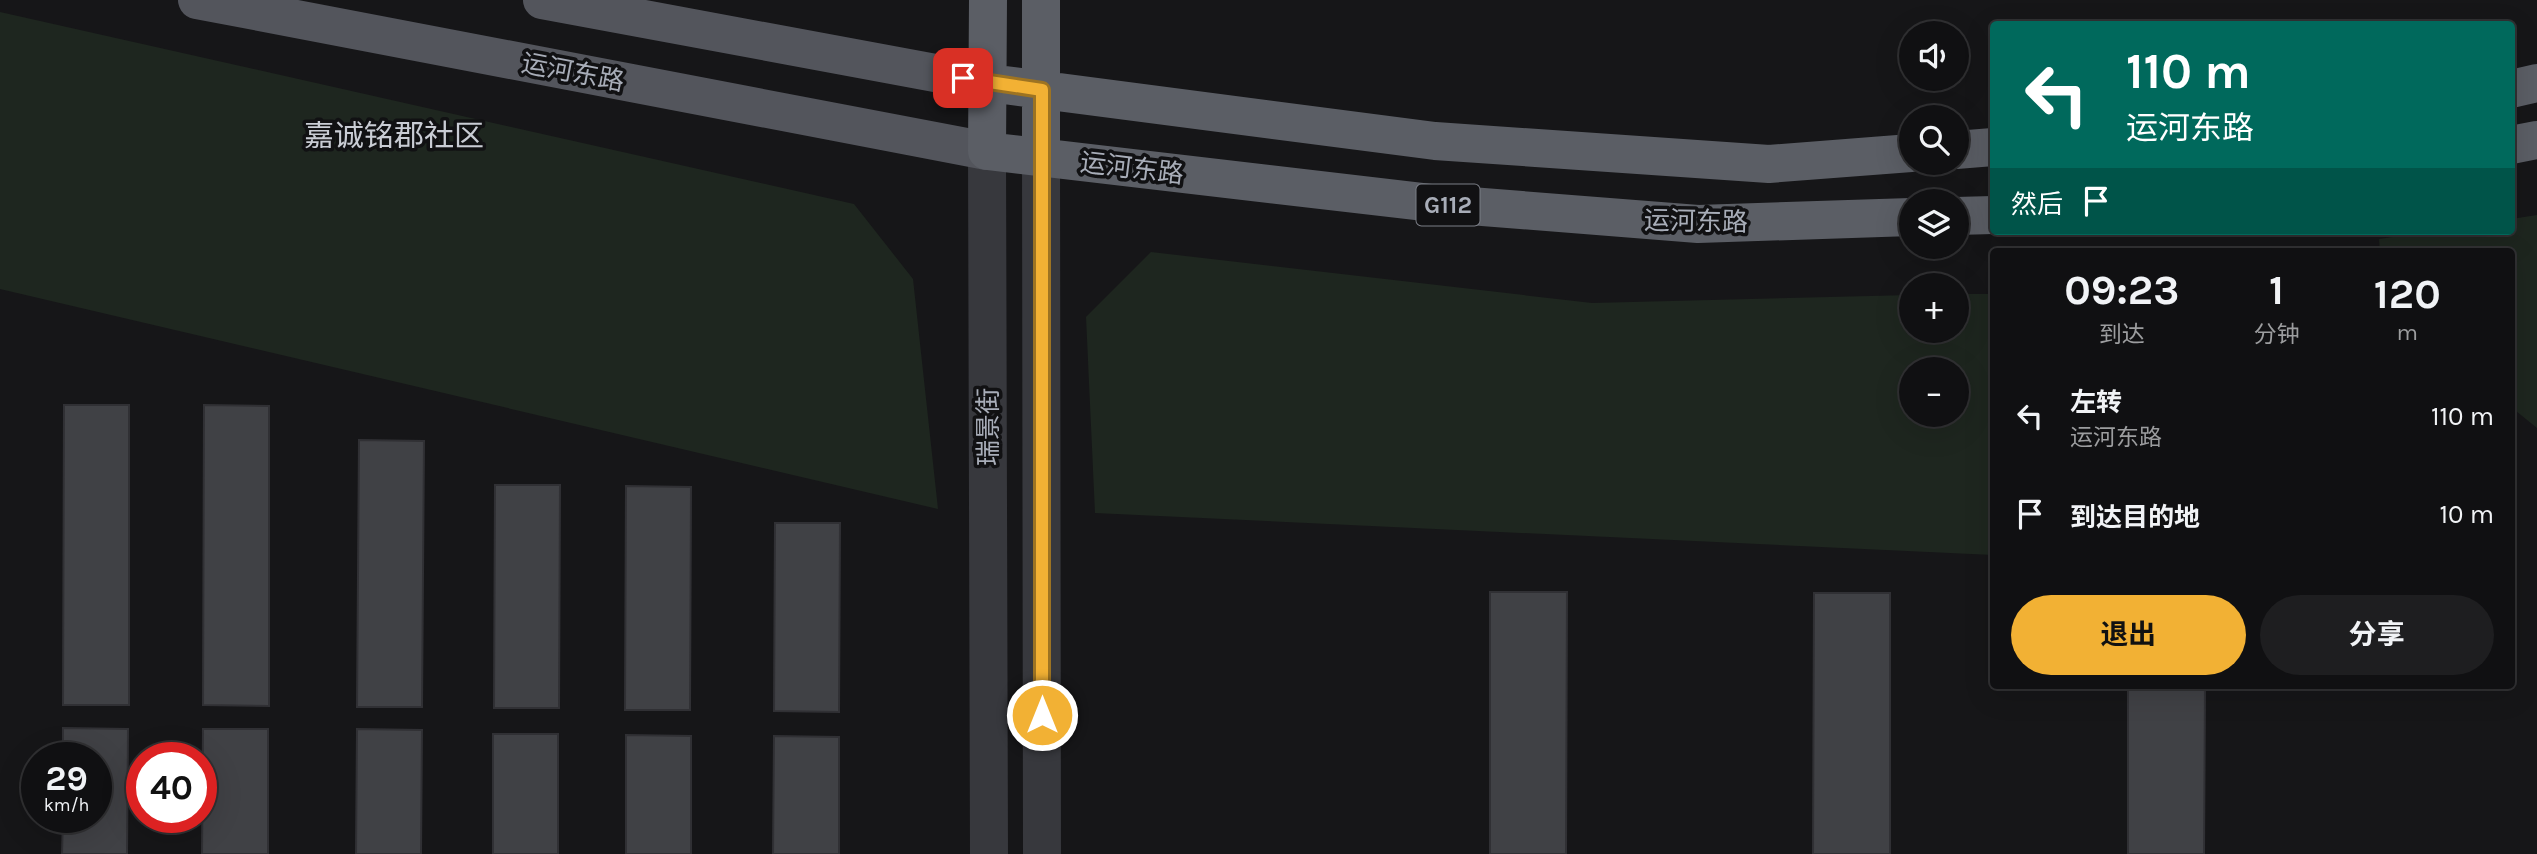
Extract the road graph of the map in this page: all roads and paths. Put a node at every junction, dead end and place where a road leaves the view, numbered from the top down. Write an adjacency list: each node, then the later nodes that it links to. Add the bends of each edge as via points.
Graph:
1 (197, 0): 13 (main road, 运河东路)
2 (542, 0): 5 (main road)
3 (988, 0): 5 (highway, 瑞景街)
4 (1041, 0): 8 (highway, 瑞景街)
5 (989, 83): 8 (highway); 13 (highway, 瑞景街)
6 (2537, 83): 7 (highway)
7 (2515, 88)
8 (1042, 90): 14 (highway, via 1435,141 1769,163); 15 (highway, 瑞景街)
9 (2537, 140): 10 (highway)
10 (2515, 144)
11 (1990, 147): 12 (highway)
12 (1969, 149)
13 (987, 151): 15 (highway, 运河东路 / G112); 19 (street, 瑞景街)
14 (1899, 154)
15 (1041, 157): 18 (highway, 运河东路 / G112, via 1432,203 1698,224); 20 (street, 瑞景街)
16 (1990, 215): 17 (highway)
17 (1969, 216)
18 (1899, 217)
19 (989, 854)
20 (1042, 854)

